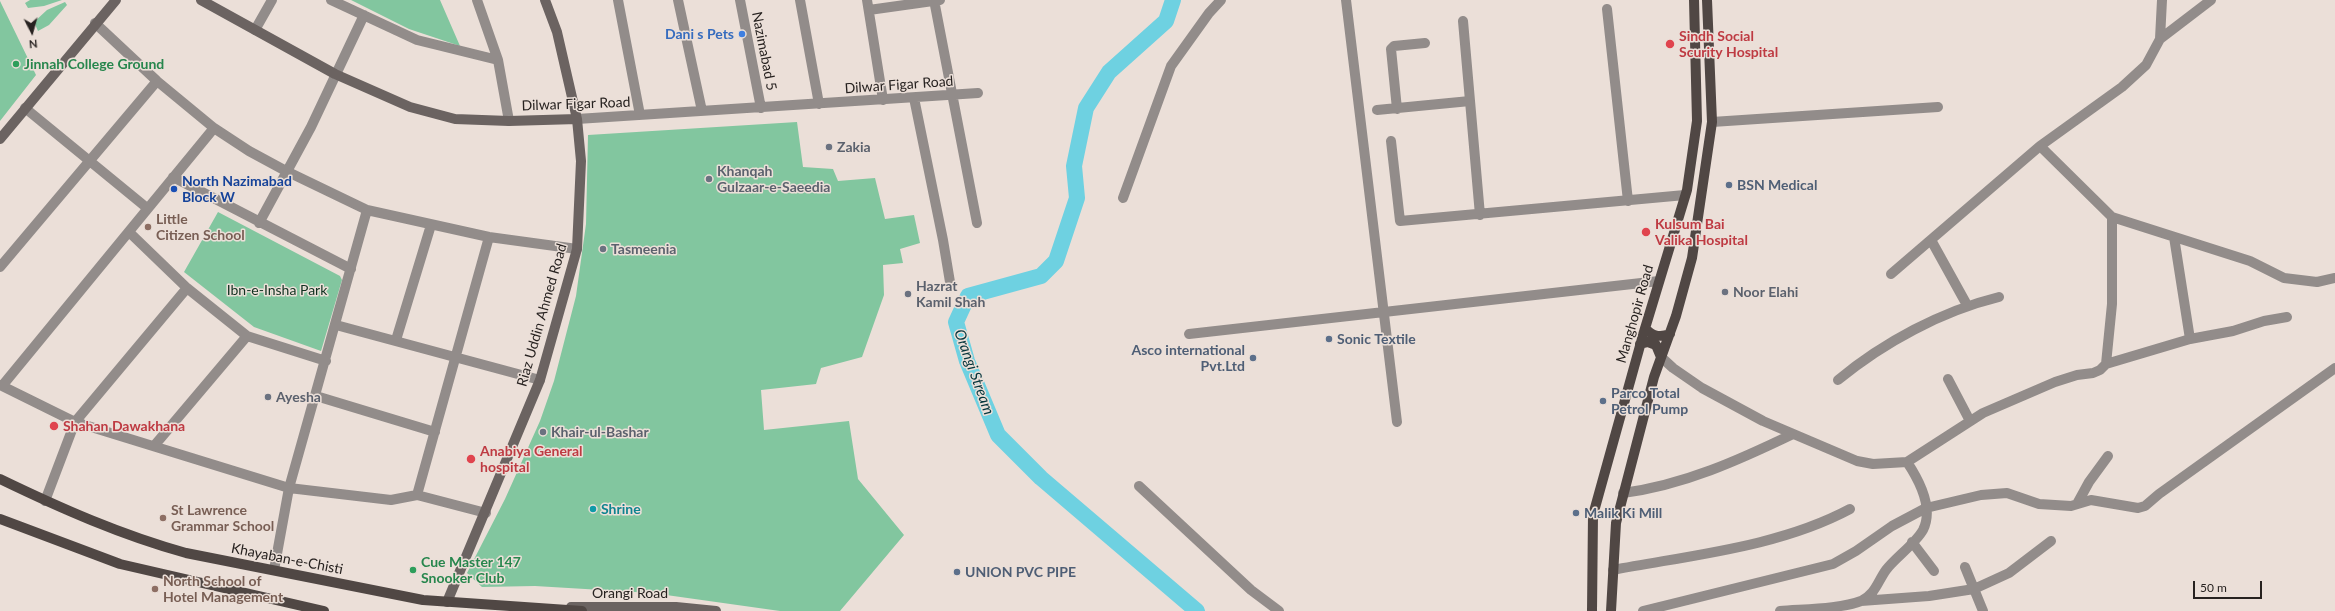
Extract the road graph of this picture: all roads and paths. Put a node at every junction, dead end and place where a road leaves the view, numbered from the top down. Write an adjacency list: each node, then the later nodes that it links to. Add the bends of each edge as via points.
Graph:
1 (116, 0): 22 (street)
2 (201, 0): 23 (street, Dilwar Figar Road)
3 (272, 0): 23 (street)
4 (477, 0): 26 (street)
5 (545, 0): 42 (street, Riaz Uddin Ahmed Road, via 557,32)
6 (618, 0): 41 (street)
7 (678, 0): 40 (street)
8 (740, 0): 37 (street, Nazimabad 5)
9 (800, 0): 34 (street)
10 (936, 0): 18 (street); 30 (street)
11 (1221, 0): 53 (street, via 1209,12 1171,66)
12 (1346, 0): 76 (street)
13 (1694, 0): 52 (main road, Manghopir Road, via 1697,120)
14 (1707, 0): 44 (main road)
15 (2162, 0): 24 (street)
16 (2211, 0): 24 (street)
17 (337, 1): 20 (street)
18 (868, 5): 32 (street)
19 (1607, 9): 54 (street)
20 (364, 15): 26 (street, via 417,40); 27 (street)
21 (1463, 21): 33 (street)
22 (95, 23): 28 (street); 36 (street)
23 (255, 30): 27 (street, Dilwar Figar Road)
24 (2160, 39): 48 (street, via 2139,73)
25 (1425, 43): 38 (street, via 1394,46 1391,49)
26 (498, 60): 43 (street)
27 (335, 74): 43 (street, Dilwar Figar Road, via 410,107 455,119); 50 (street, via 311,127)
28 (157, 81): 45 (street); 49 (street)
29 (978, 93): 30 (street, Dilwar Figar Road)
30 (951, 96): 31 (street, Dilwar Figar Road); 60 (street)
31 (914, 98): 32 (street, Dilwar Figar Road); 72 (street)
32 (882, 100): 34 (street, Dilwar Figar Road)
33 (1470, 101): 38 (street); 57 (street)
34 (819, 104): 37 (street, Dilwar Figar Road)
35 (1938, 106): 44 (street)
36 (25, 108): 46 (street); 49 (street)
37 (761, 108): 40 (street, Dilwar Figar Road)
38 (1397, 108): 39 (street)
39 (1377, 110)
40 (702, 112): 41 (street, Dilwar Figar Road)
41 (640, 115): 42 (street, Dilwar Figar Road)
42 (577, 119): 43 (street, Dilwar Figar Road); 66 (street, Riaz Uddin Ahmed Road, via 581,161)
43 (509, 121)
44 (1712, 122): 81 (main road, via 1692,258)
45 (214, 128): 50 (street); 51 (street)
46 (0, 139)
47 (1391, 141): 57 (street, via 1400,221)
48 (2040, 146): 58 (street); 65 (street)
49 (89, 160): 55 (street); 67 (street)
50 (286, 171): 56 (street); 59 (street)
51 (173, 177): 55 (street); 59 (street)
52 (1685, 195): 54 (street); 71 (main road, Manghopir Road)
53 (1123, 198)
54 (1628, 200): 57 (street)
55 (147, 208): 62 (street)
56 (367, 210): 61 (street); 68 (street)
57 (1480, 215)
58 (2112, 217): 64 (street); 89 (street, via 2112,304)
59 (259, 223): 68 (street)
60 (977, 223)
61 (431, 224): 63 (street); 84 (street)
62 (129, 232): 73 (street); 94 (street)
63 (489, 237): 66 (street); 87 (street)
64 (2174, 237): 70 (street, via 2250,261 2284,278 2318,282); 83 (street)
65 (1931, 240): 69 (street); 75 (street)
66 (577, 249): 92 (street, Riaz Uddin Ahmed Road)
67 (0, 267)
68 (350, 269): 78 (street)
69 (1891, 274)
70 (2335, 278)
71 (1659, 281): 76 (street); 79 (main road, Manghopir Road)
72 (950, 282)
73 (187, 288): 82 (street); 97 (street)
74 (1999, 297): 75 (street)
75 (1968, 305): 93 (street, via 1884,347 1859,362)
76 (1384, 312): 80 (street); 98 (street)
77 (2287, 317): 83 (street)
78 (336, 325): 84 (street); 88 (street)
79 (1645, 328): 81 (main road, via 1653,335); 85 (main road, Manghopir Road)
80 (1189, 334)
81 (1670, 334): 86 (main road)
82 (247, 336): 88 (street); 101 (street)
83 (2190, 339): 89 (street)
84 (396, 340): 87 (street)
85 (1640, 344): 86 (main road, via 1653,343 1659,348); 129 (main road, Manghopir Road, via 1593,515)
86 (1661, 357): 100 (street, via 1702,388); 107 (main road)
87 (456, 358): 92 (street); 99 (street)
88 (326, 361): 95 (street)
89 (2106, 364): 96 (street, via 2100,370 2055,382 2021,395)
90 (2335, 368): 110 (street, via 2145,506 2138,508 2091,500)
91 (1948, 379): 96 (street)
92 (540, 380): 113 (street, Riaz Uddin Ahmed Road)
93 (1838, 380)
94 (1, 386): 97 (street)
95 (316, 396): 99 (street); 106 (street)
96 (1970, 421): 103 (street)
97 (75, 422): 101 (street); 109 (street)
98 (1397, 422)
99 (435, 432): 108 (street)
100 (1793, 434): 103 (street, via 1865,464); 107 (street, via 1712,471 1644,490)
101 (154, 446): 106 (street)
102 (2108, 456): 110 (street)
103 (1907, 462): 111 (street, via 1922,485)
104 (0, 479): 109 (main road, Khayaban-e-Chisti)
105 (1139, 486): 128 (street, via 1251,590)
106 (289, 488): 108 (street, via 391,500); 118 (street)
107 (1623, 493): 119 (main road, via 1616,523)
108 (417, 495): 113 (street)
109 (45, 501): 118 (main road, Khayaban-e-Chisti, via 147,542 186,553)
110 (2077, 504): 111 (street, via 2039,504 2007,493 1981,495)
111 (1926, 508): 116 (street, via 1926,522); 131 (street, via 1892,526 1833,564)
112 (1850, 509): 119 (street, via 1825,522 1781,537)
113 (486, 513): 123 (street, Riaz Uddin Ahmed Road)
114 (0, 519): 125 (main road, via 120,564)
115 (2051, 541): 121 (street, via 2009,573)
116 (1912, 542): 120 (street); 122 (street, via 1886,570 1872,594)
117 (1965, 567): 121 (street)
118 (274, 570): 123 (main road, Khayaban-e-Chisti, via 423,600)
119 (1613, 570): 130 (main road)
120 (1934, 571)
121 (1974, 590): 122 (street); 133 (street)
122 (1861, 601): 132 (street)
123 (447, 602): 124 (main road, Khayaban-e-Chisti)
124 (545, 607): 126 (main road, Khayaban-e-Chisti); 127 (street, Orangi Road, via 676,607)
125 (324, 611)
126 (582, 611)
127 (716, 611)
128 (1279, 611)
129 (1592, 611)
130 (1611, 611)
131 (1643, 611)
132 (1780, 611)
133 (1983, 611)

